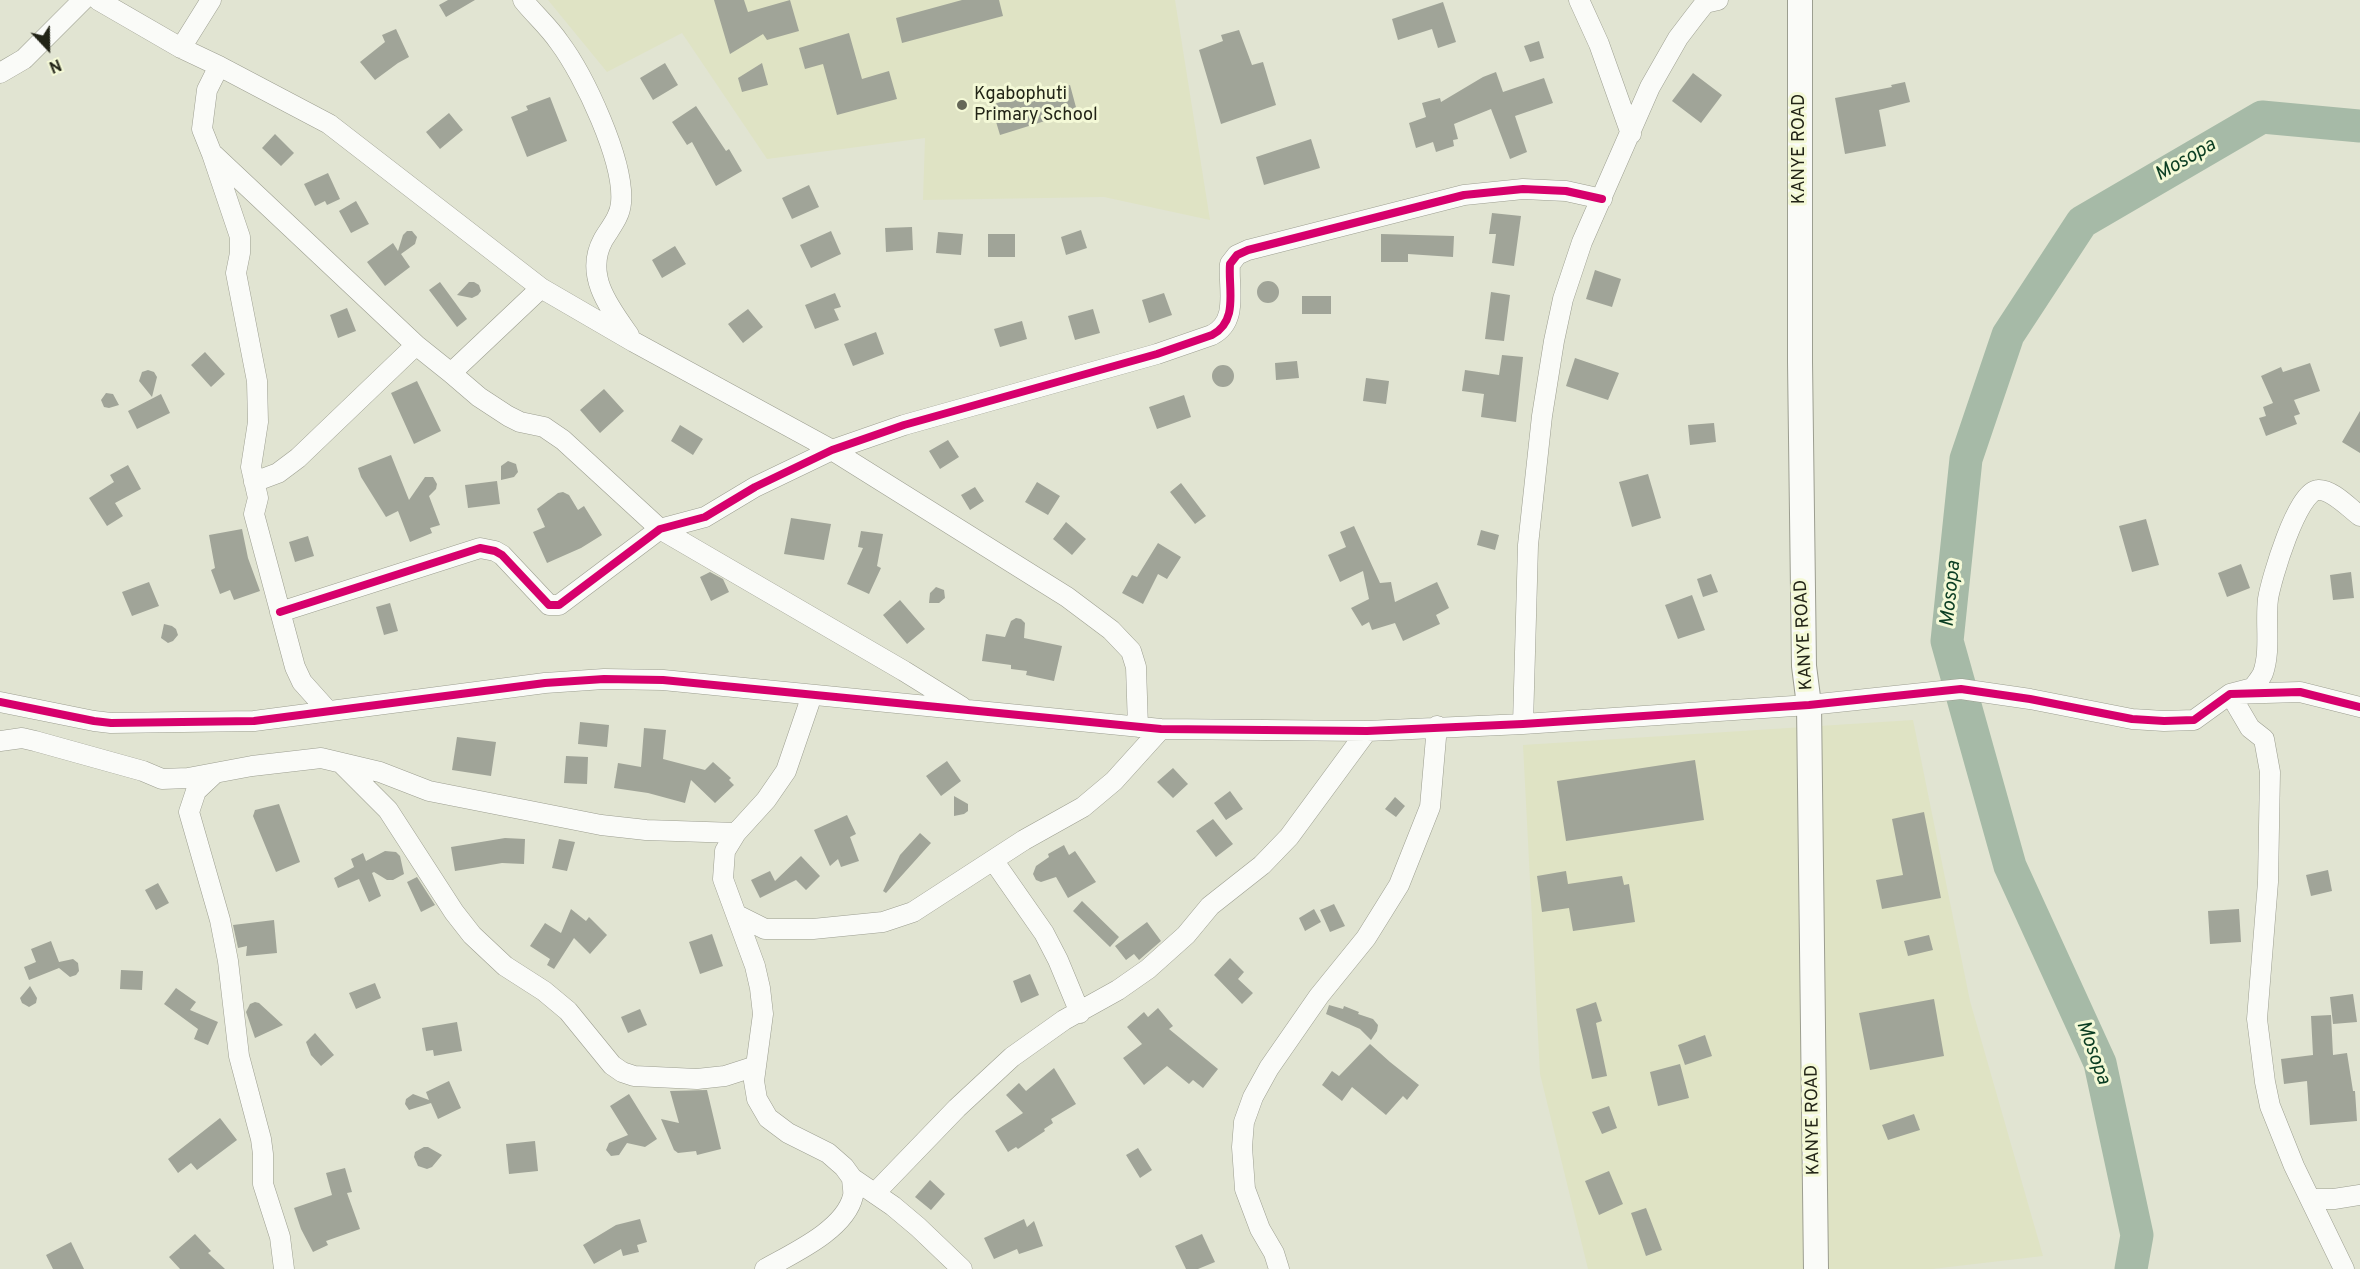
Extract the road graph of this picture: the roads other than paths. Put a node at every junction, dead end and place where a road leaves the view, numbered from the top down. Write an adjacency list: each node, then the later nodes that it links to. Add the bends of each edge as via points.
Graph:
1 (83, 0): 10 (street, via 24,59)
2 (98, 0): 8 (street)
3 (212, 0): 8 (street)
4 (523, 0): 15 (street, via 571,60 619,170 621,203 595,262 602,292)
5 (1579, 0): 11 (street)
6 (1800, 0): 26 (main road, KANYE ROAD, via 1803,666)
7 (1709, 1): 11 (street, via 1678,38)
8 (181, 48): 9 (street)
9 (219, 66): 12 (street, via 207,90 202,121 204,138); 14 (street, via 345,134)
10 (0, 73)
11 (1631, 134): 13 (street)
12 (212, 154): 16 (street); 19 (street, via 240,237 236,273 257,381 258,422 251,467)
13 (1602, 199): 18 (street, via 1566,191 1523,189 1464,195 1248,249 1230,264 1230,315 1220,331 1212,335 904,425); 30 (street, via 1563,298 1550,362 1528,545)
14 (542, 288): 15 (street); 17 (street)
15 (634, 342): 18 (street)
16 (416, 345): 17 (street); 19 (street, via 298,458 278,473)
17 (451, 373): 21 (street, via 507,416 544,427 563,440)
18 (832, 450): 21 (street, via 755,487 705,517); 32 (street, via 1067,597 1111,630 1135,659)
19 (254, 482): 22 (street, via 258,502 254,514)
20 (2360, 516): 23 (street, via 2318,489 2304,500 2278,558 2268,600 2263,673 2253,688)
21 (660, 529): 22 (street, via 559,605 549,605 502,555 480,548); 28 (street)
22 (280, 612): 29 (street, via 298,675)
23 (2230, 694): 26 (street, via 2194,720 2164,722 1961,689); 27 (street, via 2301,692); 46 (street, via 2267,748 2268,882 2257,1019 2270,1106)
24 (812, 695): 28 (street); 29 (street, via 663,681 604,680 500,687); 38 (street, via 786,771)
25 (0, 702): 29 (street, via 94,721 137,724 254,721)
26 (1809, 705): 30 (street); 51 (main road, KANYE ROAD)
27 (2360, 707)
28 (967, 710): 32 (street)
29 (327, 711)
30 (1523, 724): 31 (street)
31 (1437, 726): 34 (street); 50 (street, via 1430,807 1399,885 1372,930 1269,1068 1244,1122 1245,1189)
32 (1138, 727): 33 (street)
33 (1161, 729): 34 (street); 39 (street, via 1101,794)
34 (1367, 730): 41 (street, via 1289,837 1262,865 1210,906 1155,963)
35 (0, 741): 37 (street, via 35,741 162,779)
36 (341, 762): 37 (street, via 297,759); 38 (street, via 429,791 601,825); 42 (street, via 388,810 472,935 505,966 568,1011 612,1065 634,1076 697,1079 725,1076)
37 (213, 775): 47 (street, via 196,791 189,812 220,920 239,1056 261,1139 263,1184 280,1237)
38 (736, 833): 40 (street, via 725,851 723,879)
39 (993, 860): 40 (street, via 913,912 883,922 765,929); 41 (street, via 1044,933)
40 (737, 915): 42 (street, via 760,988 763,1014)
41 (1080, 1013): 44 (street, via 1012,1057)
42 (756, 1066): 43 (street, via 757,1099 768,1118 828,1153)
43 (852, 1178): 44 (street); 48 (street, via 853,1196 842,1217 819,1238)
44 (875, 1193): 49 (street)
45 (2360, 1196): 46 (street)
46 (2311, 1199): 52 (street)
47 (284, 1269)
48 (765, 1269)
49 (962, 1269)
50 (1279, 1269)
51 (1816, 1269)
52 (2344, 1269)

